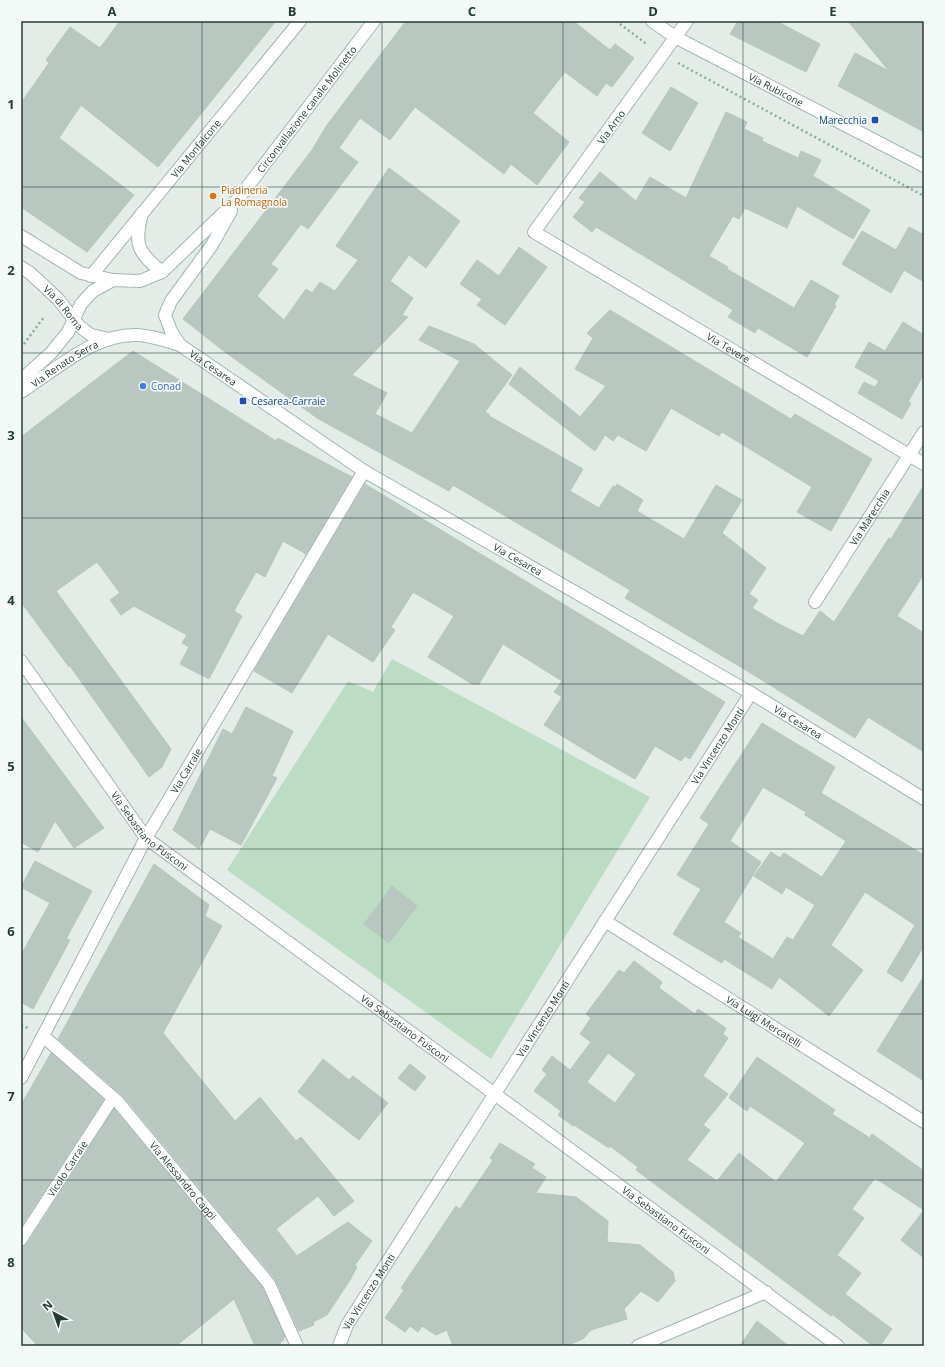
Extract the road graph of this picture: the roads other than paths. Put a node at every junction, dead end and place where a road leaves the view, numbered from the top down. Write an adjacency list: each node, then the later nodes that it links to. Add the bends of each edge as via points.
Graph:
1 (300, 21): 8 (street, Via Monfalcone)
2 (374, 21): 7 (street, Circonvallazione canale Molinetto)
3 (652, 21): 5 (street, Via Rubicone)
4 (687, 21): 5 (street, Via Arno)
5 (675, 37): 6 (street, Via Rubicone); 9 (street, Via Arno)
6 (924, 166)
7 (238, 199): 12 (street, Circonvallazione canale Molinetto); 17 (street, via 212,245 171,301 165,315)
8 (143, 210): 12 (street, via 138,228 139,248 148,261); 13 (street, Via Monfalcone)
9 (534, 232): 21 (street, Via Tevere)
10 (21, 236): 13 (street, via 81,273)
11 (21, 267): 15 (street, Via di Roma, via 30,272 58,299)
12 (162, 272): 14 (street, Circonvallazione canale Molinetto, via 140,281)
13 (91, 276): 14 (street)
14 (113, 280): 15 (street, via 93,291 81,304)
15 (73, 320): 16 (street, Via di Roma, via 92,335); 18 (street, Via Renato Serra, via 60,342)
16 (110, 339): 17 (street, Via Cesarea, via 137,335); 19 (street, Via Renato Serra, via 89,347)
17 (180, 345): 23 (street, Via Cesarea)
18 (21, 380)
19 (21, 392)
20 (924, 432): 21 (street, Via Marecchia)
21 (909, 455): 22 (street, Via Tevere); 24 (street, Via Marecchia)
22 (924, 464)
23 (364, 471): 26 (street, Via Cesarea); 28 (street, Via Carraie)
24 (815, 602)
25 (21, 661): 28 (street, Via Sebastiano Fusconi)
26 (751, 693): 27 (street, Via Cesarea); 29 (street, Via Vincenzo Monti)
27 (924, 799)
28 (146, 838): 30 (street, Via Carraie); 32 (street, Via Sebastiano Fusconi)
29 (605, 921): 32 (street, Via Vincenzo Monti); 34 (street, Via Luigi Mercatelli)
30 (43, 1036): 31 (street, Via Carraie); 33 (street, Via Alessandro Cappi)
31 (21, 1078)
32 (494, 1093): 36 (street, Via Sebastiano Fusconi); 38 (street, Via Vincenzo Monti, via 347,1325)
33 (113, 1098): 35 (lane, Vicolo Carraie); 37 (street, Via Alessandro Cappi, via 269,1284)
34 (924, 1122)
35 (21, 1240)
36 (766, 1292): 39 (street); 40 (street, Via Sebastiano Fusconi)
37 (297, 1346)
38 (339, 1346)
39 (638, 1346)
40 (838, 1346)

